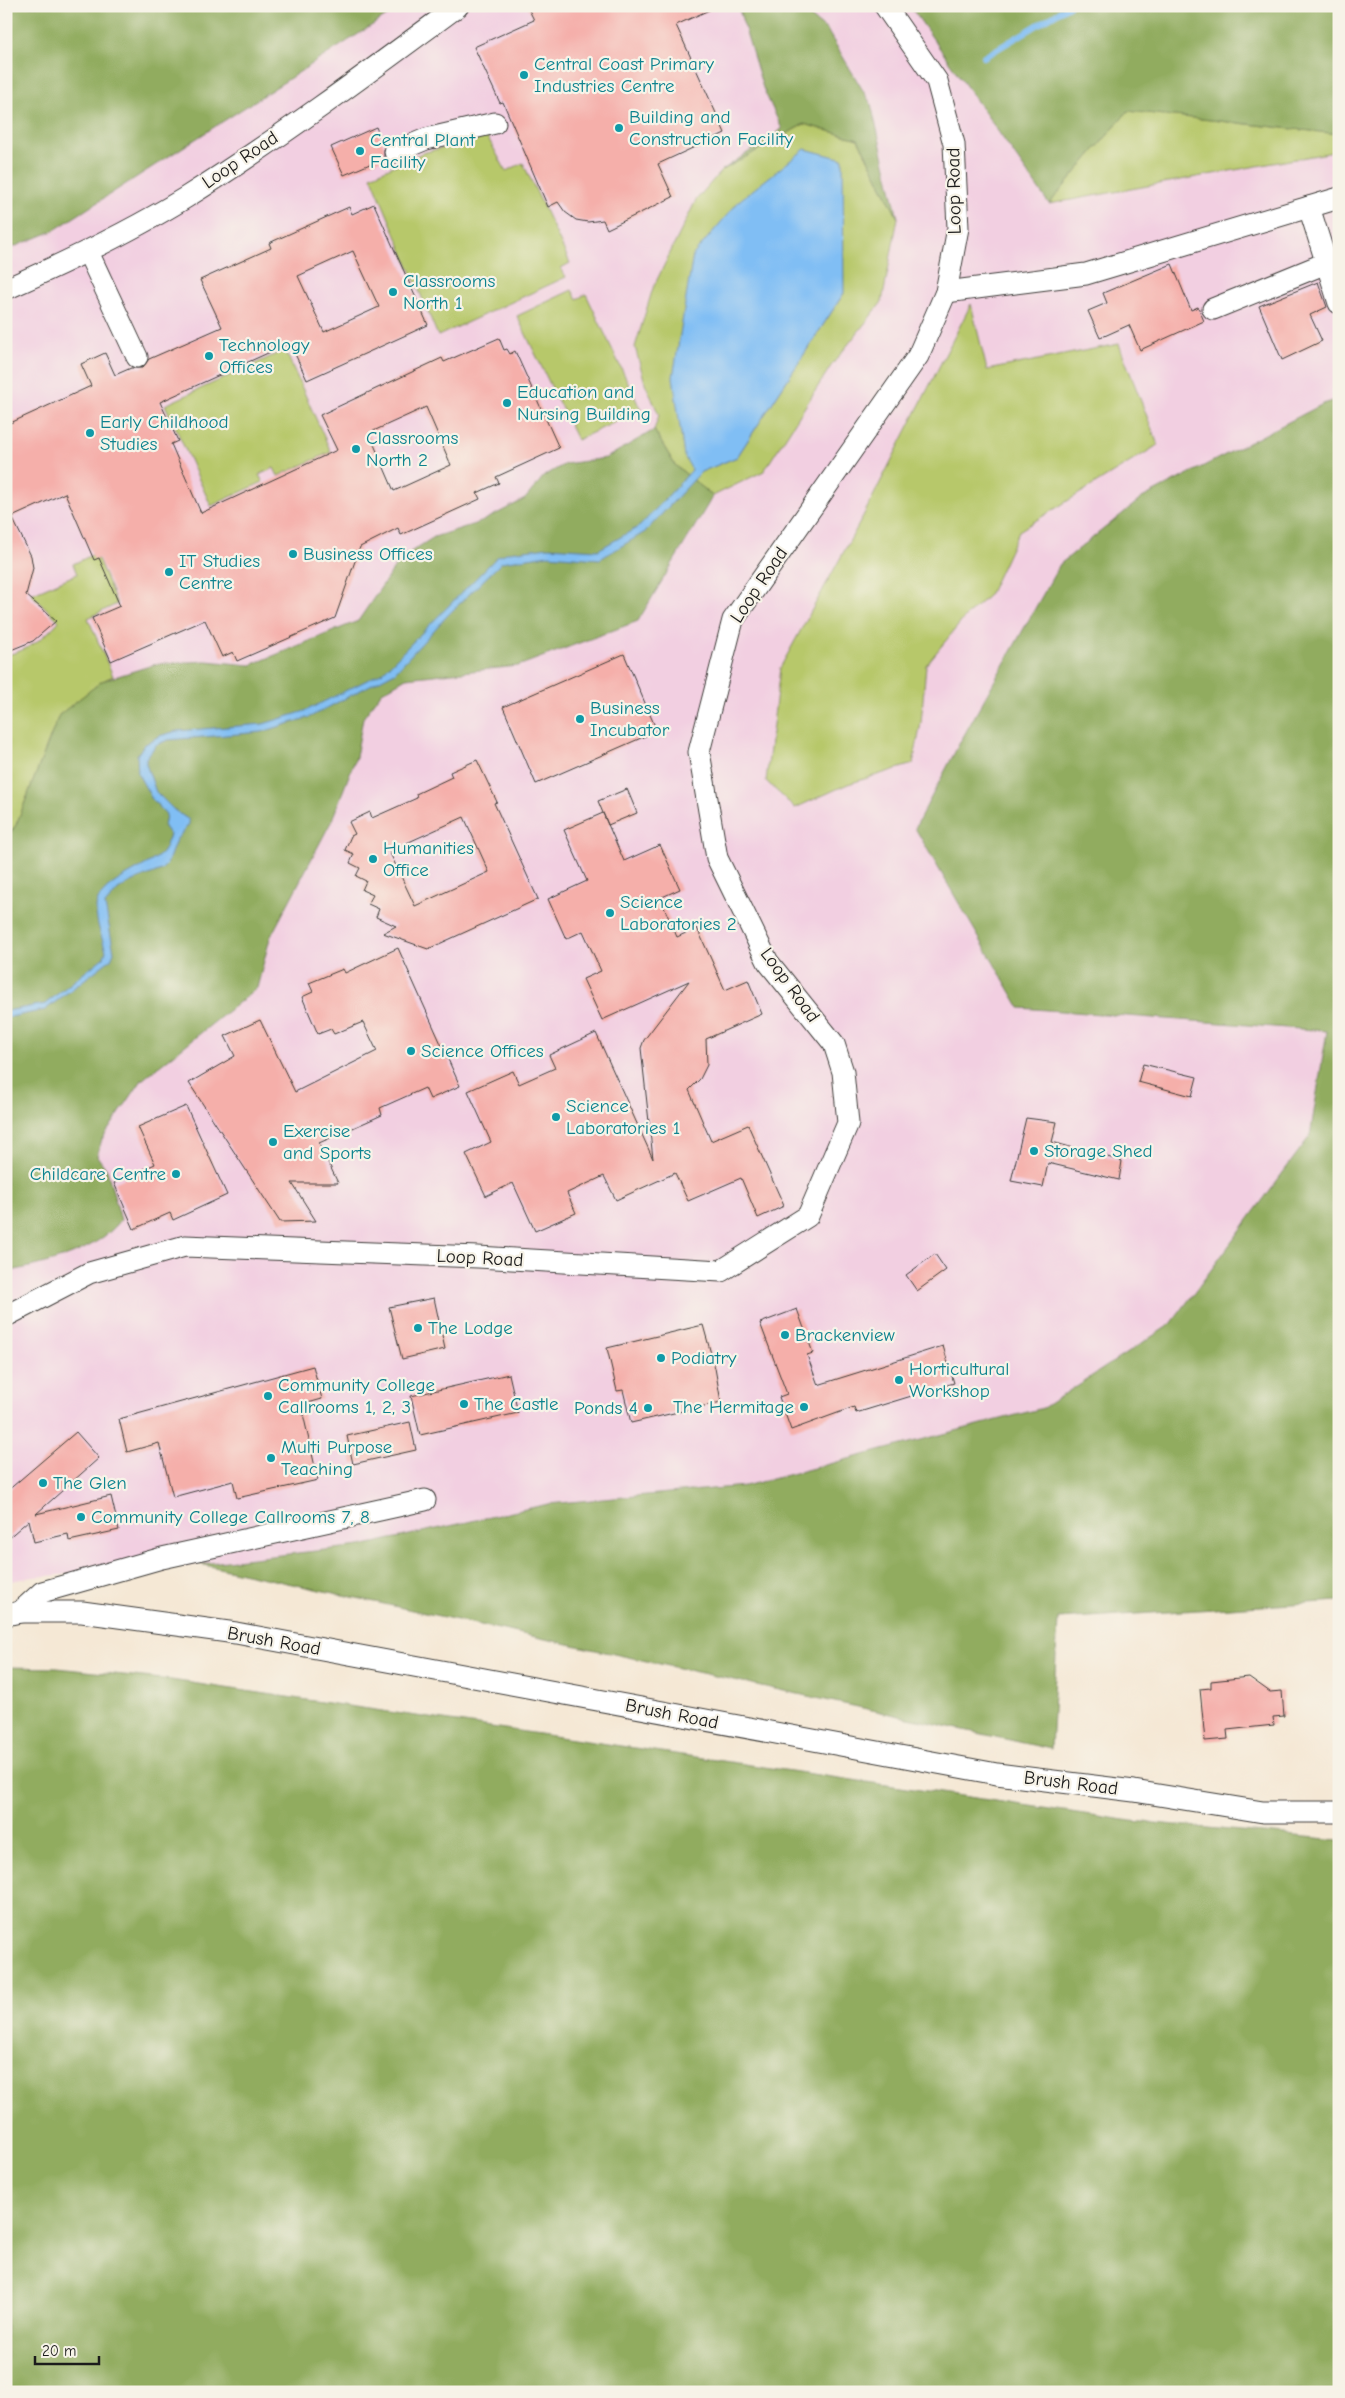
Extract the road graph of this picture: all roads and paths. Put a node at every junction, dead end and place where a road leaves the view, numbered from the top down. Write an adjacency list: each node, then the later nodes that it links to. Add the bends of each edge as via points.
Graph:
1 (458, 6): 7 (street, Loop Road, via 184,198)
2 (885, 6): 10 (street, Loop Road, via 937,81 954,144 958,228)
3 (495, 124): 4 (street, via 426,139)
4 (395, 152)
5 (1339, 198): 6 (street)
6 (1309, 207): 8 (street); 10 (street, via 1086,274)
7 (88, 252): 9 (street, Loop Road); 13 (street)
8 (1326, 263): 11 (street); 12 (street)
9 (6, 290)
10 (946, 292): 14 (street, Loop Road, via 918,356 732,620 699,752 717,858 768,962 834,1044 843,1072 848,1123 808,1216 721,1272 449,1256 185,1246 90,1273)
11 (1339, 303)
12 (1213, 309)
13 (137, 357)
14 (6, 1316)
15 (425, 1500): 16 (street, via 162,1558 42,1592)
16 (13, 1614): 17 (street, Brush Road, via 82,1612 236,1633 997,1774 1134,1791 1263,1812)
17 (1339, 1812)

